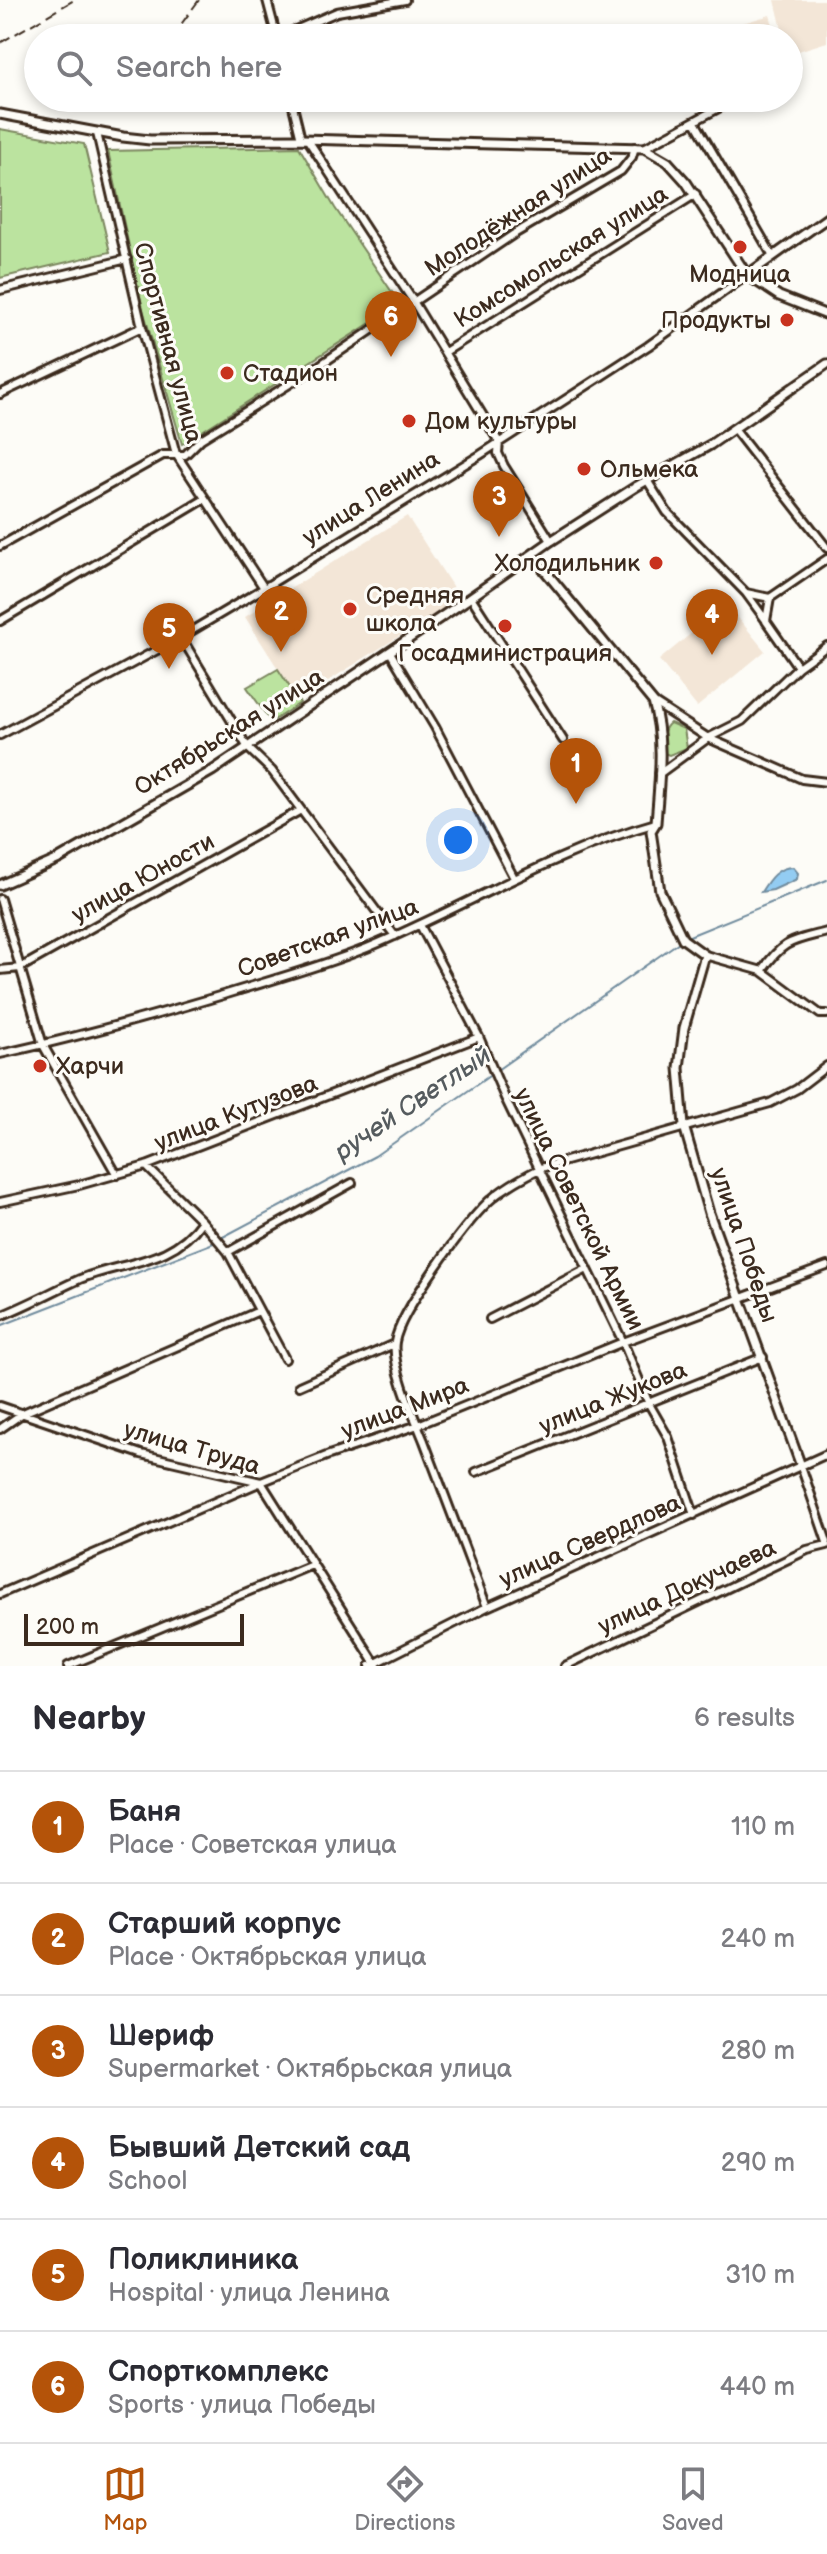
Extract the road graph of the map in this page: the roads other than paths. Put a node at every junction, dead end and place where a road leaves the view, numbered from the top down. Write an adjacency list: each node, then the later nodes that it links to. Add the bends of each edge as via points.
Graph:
1 (267, 0): 3 (street)
2 (405, 0): 4 (street, via 337,12)
3 (273, 24)
4 (309, 24)
5 (295, 112): 10 (street)
6 (712, 112): 8 (street)
7 (0, 114): 9 (street)
8 (695, 122): 11 (street); 14 (street)
9 (97, 133): 10 (street, via 150,140); 15 (street, Спортивная улица)
10 (304, 140): 11 (street); 18 (street)
11 (640, 148): 12 (street, via 668,162); 18 (street, Молодёжная улица, via 621,171)
12 (696, 194): 16 (street); 21 (street, Комсомольская улица)
13 (827, 218): 14 (street, улица Ленина)
14 (772, 255): 16 (street, улица Ленина)
15 (127, 259): 17 (street); 20 (street, Спортивная улица)
16 (747, 275): 19 (street, via 797,305); 25 (street, улица Ленина)
17 (0, 290)
18 (413, 301): 21 (street); 26 (street, Молодёжная улица, via 201,439 185,455)
19 (827, 315)
20 (142, 327): 23 (street); 26 (street, Спортивная улица)
21 (445, 352): 25 (street)
22 (827, 364): 24 (street, Октябрьская улица)
23 (0, 394)
24 (734, 429): 27 (street, Октябрьская улица); 31 (street)
25 (499, 442): 29 (street, via 504,466); 34 (street, улица Ленина)
26 (176, 454): 28 (street, Спортивная улица); 30 (street, via 163,455)
27 (647, 480): 29 (street, Октябрьская улица); 35 (street, via 667,512)
28 (205, 499): 34 (street, Спортивная улица); 38 (street)
29 (551, 541): 32 (street, Октябрьская улица)
30 (0, 546)
31 (827, 548)
32 (532, 555): 36 (street, Октябрьская улица); 44 (street)
33 (827, 559): 37 (street)
34 (264, 588): 40 (street, улица Ленина)
35 (746, 593): 37 (street); 39 (street)
36 (471, 597): 42 (street, Октябрьская улица); 47 (street)
37 (770, 598): 39 (street)
38 (0, 621)
39 (766, 621): 43 (street)
40 (181, 637): 45 (street, улица Ленина); 48 (street)
41 (827, 646): 43 (street)
42 (390, 652): 48 (street, Октябрьская улица); 53 (street)
43 (798, 667): 46 (street, via 742,721)
44 (653, 702): 46 (street); 49 (street, via 661,727)
45 (0, 735)
46 (708, 738): 49 (street); 50 (street, via 802,779)
47 (563, 740)
48 (248, 748): 51 (street); 54 (street, Октябрьская улица, via 59,859)
49 (659, 774): 52 (street)
50 (827, 782)
51 (301, 810): 58 (street); 60 (street, улица Юности)
52 (656, 823): 53 (street, Советская улица); 59 (street, via 651,831 660,891 683,939)
53 (514, 878): 56 (street, Советская улица)
54 (0, 885)
55 (0, 899): 60 (street)
56 (420, 925): 58 (street, Советская улица); 65 (street, улица Советской Армии)
57 (827, 932): 62 (street, via 786,943)
58 (395, 936): 66 (street, Советская улица, via 310,969)
59 (705, 955): 62 (street); 69 (street, улица Победы, via 684,1028 679,1068)
60 (20, 968): 61 (street, улица Юности); 66 (street)
61 (0, 970)
62 (762, 971): 63 (street)
63 (824, 1014): 64 (street)
64 (827, 1023)
65 (479, 1037): 70 (street, улица Кутузова); 71 (street, улица Советской Армии)
66 (43, 1045): 67 (street, Советская улица); 72 (street)
67 (0, 1054)
68 (827, 1066): 69 (street, via 770,1103)
69 (684, 1126): 71 (street); 79 (street, улица Победы)
70 (146, 1166): 72 (street, улица Кутузова); 75 (street)
71 (541, 1168): 78 (street, улица Советской Армии); 84 (street, via 491,1200 465,1227 410,1309)
72 (117, 1175): 74 (street, улица Кутузова)
73 (352, 1183): 76 (street)
74 (0, 1202)
75 (202, 1221): 76 (street); 81 (street, via 190,1238 164,1254 82,1278)
76 (228, 1252): 80 (street)
77 (827, 1266): 79 (street, улица Мира)
78 (587, 1269): 82 (street); 83 (street, улица Советской Армии)
79 (741, 1299): 83 (street, улица Мира); 85 (street, улица Победы)
80 (259, 1311): 86 (street); 90 (street)
81 (0, 1316)
82 (490, 1319)
83 (623, 1342): 88 (street, улица Советской Армии); 91 (street, улица Мира)
84 (394, 1344): 87 (street); 91 (street)
85 (763, 1357): 88 (street, улица Жукова); 94 (street, улица Победы)
86 (285, 1359)
87 (299, 1386)
88 (649, 1404): 95 (street, улица Жукова); 97 (street, улица Советской Армии, via 668,1437)
89 (0, 1406): 90 (street, улица Труда)
90 (23, 1413): 92 (street); 96 (street, улица Труда, via 141,1454)
91 (418, 1425): 96 (street, улица Мира); 101 (street)
92 (0, 1429)
93 (827, 1454): 94 (street, улица Свердлова)
94 (801, 1466): 97 (street, улица Свердлова); 98 (street, улица Победы)
95 (476, 1472)
96 (261, 1482): 99 (street, улица Труда); 100 (street, улица Мира)
97 (694, 1515): 101 (street, улица Свердлова)
98 (827, 1543): 104 (street, улица Докучаева)
99 (312, 1565): 102 (street, улица Труда); 103 (street)
100 (0, 1594)
101 (487, 1607): 102 (street, улица Свердлова)
102 (374, 1665)
103 (68, 1666)
104 (565, 1666)

